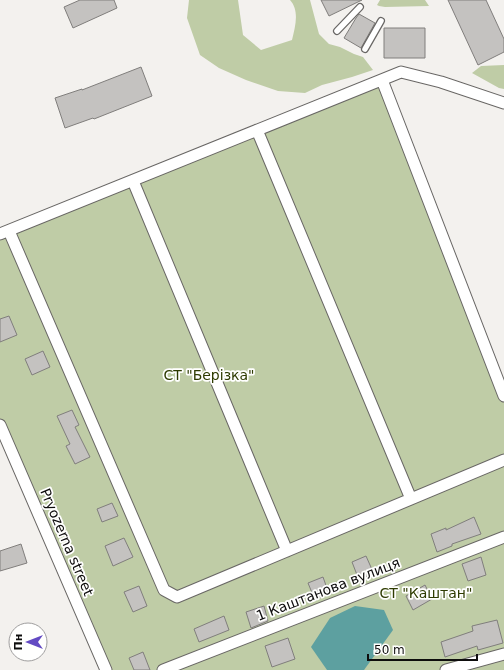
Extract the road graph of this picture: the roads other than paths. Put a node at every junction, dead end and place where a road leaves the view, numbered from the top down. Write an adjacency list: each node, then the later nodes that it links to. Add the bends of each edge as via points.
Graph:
1 (360, 7): 3 (lane)
2 (381, 21): 4 (lane)
3 (337, 31)
4 (365, 49)
5 (382, 80): 6 (street, via 401,72); 7 (street); 10 (street)
6 (504, 103)
7 (257, 130): 8 (street); 13 (street)
8 (133, 181): 9 (street); 15 (street)
9 (5, 232): 15 (street, via 164,590 177,597)
10 (504, 396)
11 (0, 425): 17 (street, Pryozerna street)
12 (504, 460): 13 (street)
13 (411, 499): 15 (street)
14 (504, 536): 18 (street, 1 Каштанова вулиця)
15 (287, 551)
16 (504, 654): 19 (street)
17 (106, 670)
18 (163, 670)
19 (446, 670)

